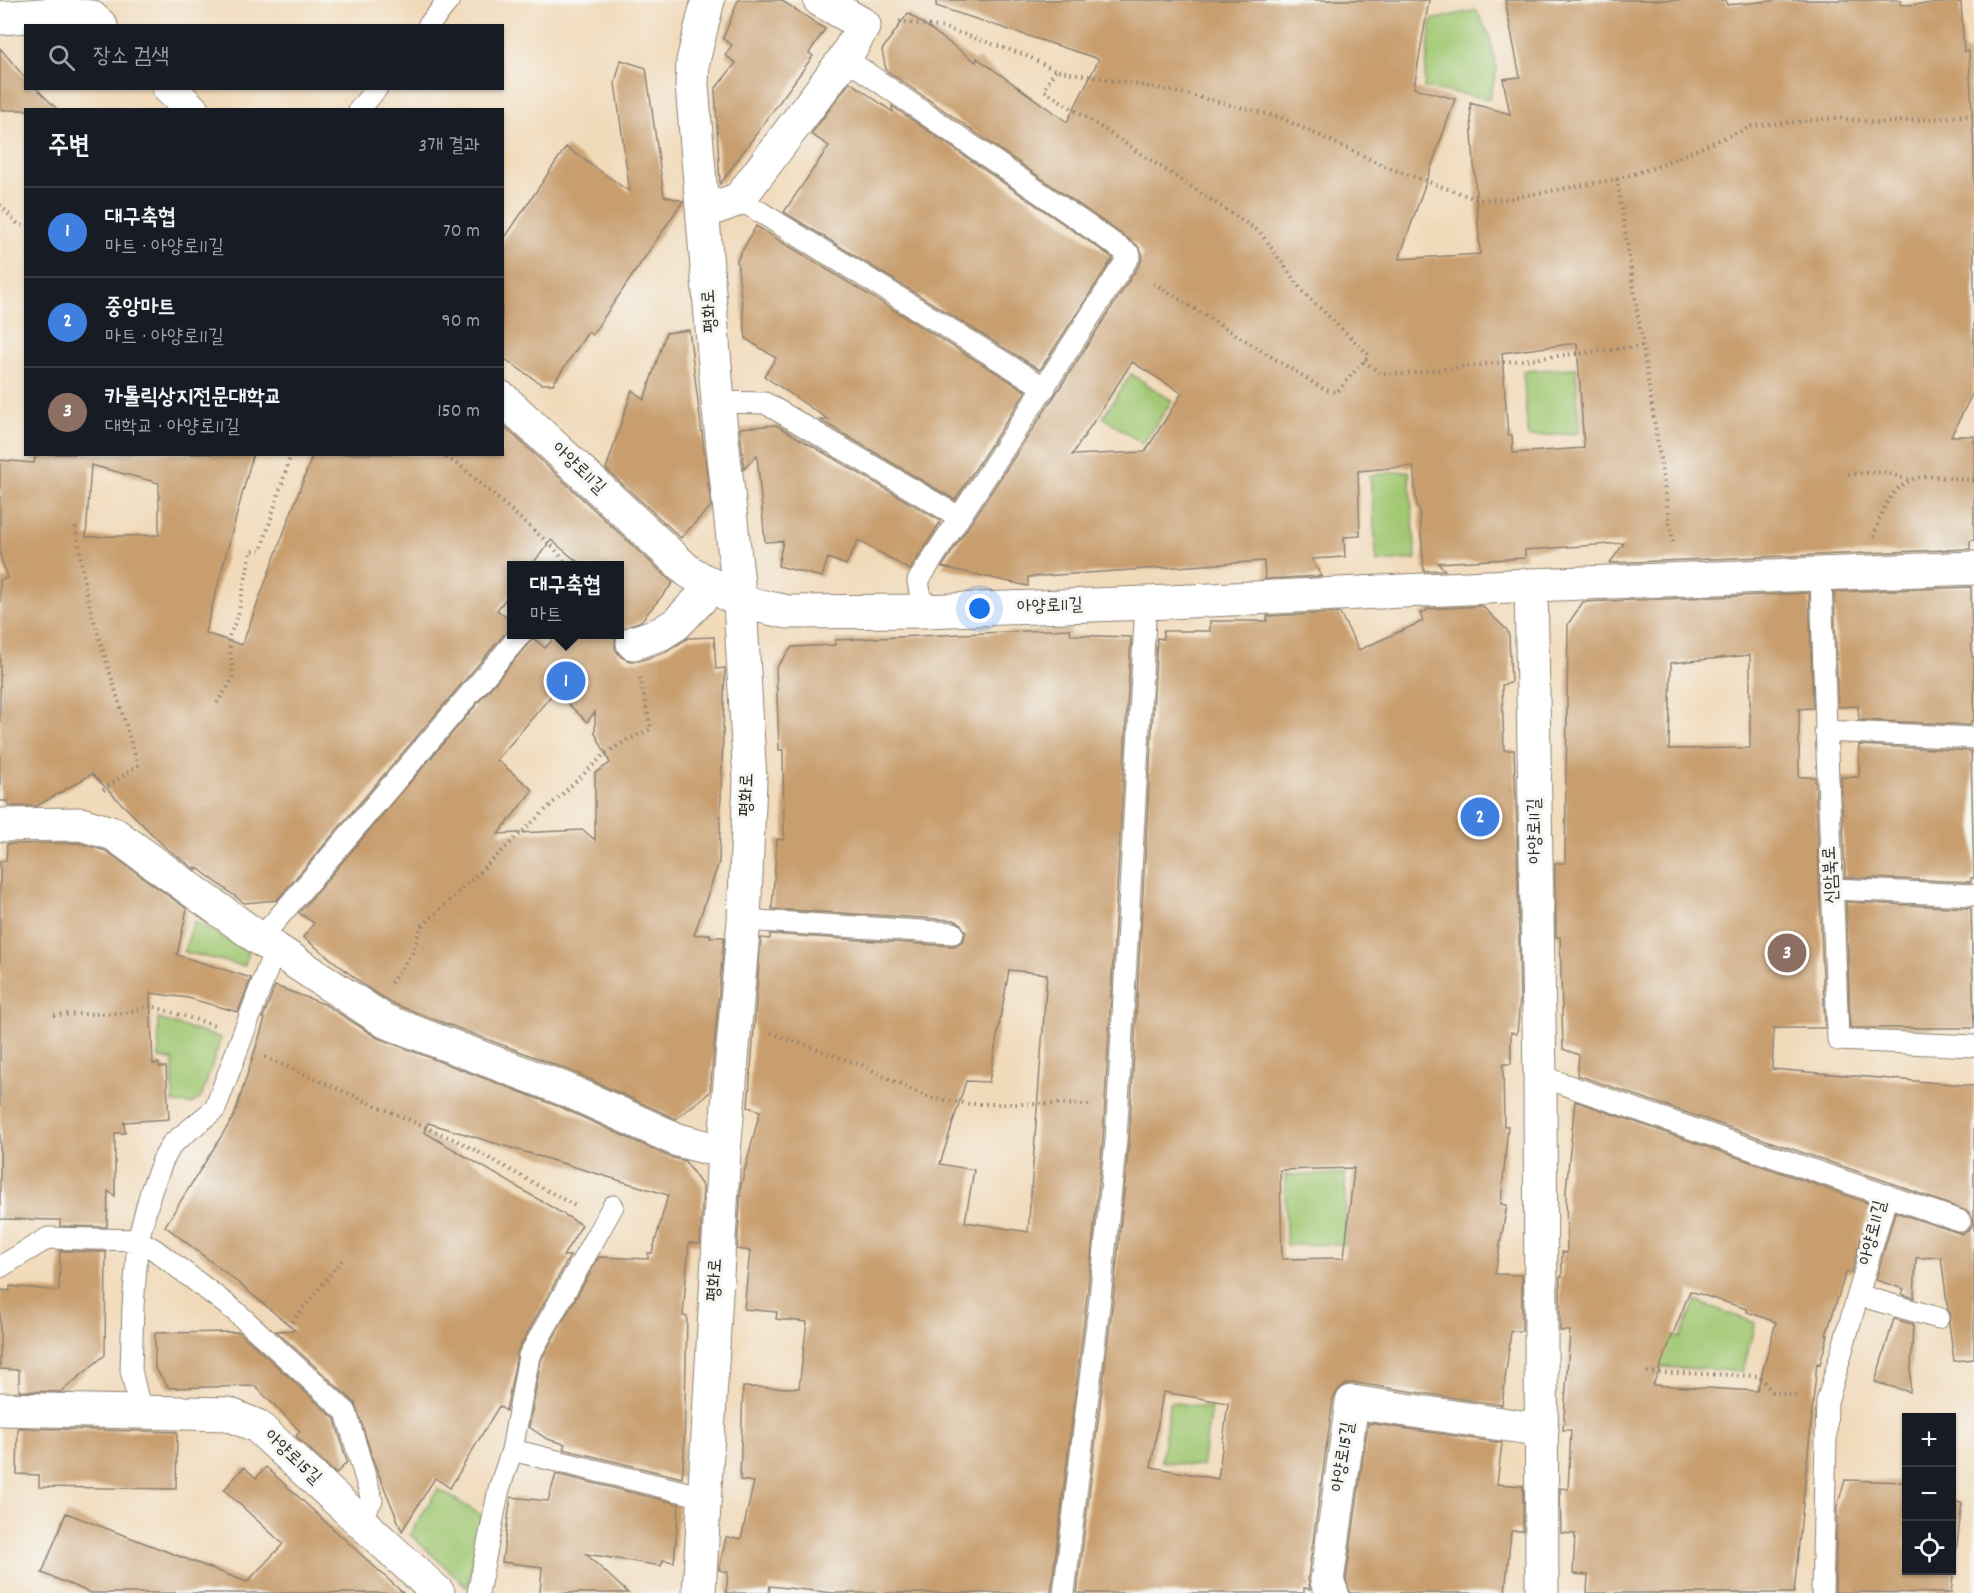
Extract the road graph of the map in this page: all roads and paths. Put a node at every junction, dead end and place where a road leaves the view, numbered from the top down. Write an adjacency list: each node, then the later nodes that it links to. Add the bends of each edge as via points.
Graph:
1 (449, 0): 6 (lane)
2 (708, 0): 18 (street, 평화로, via 693,61 692,85)
3 (820, 0): 7 (street)
4 (0, 18): 5 (street, via 91,16)
5 (99, 24)
6 (430, 24)
7 (864, 25): 8 (street); 9 (path, via 902,20 945,28 1025,55)
8 (845, 58): 16 (street); 20 (lane)
9 (1055, 70): 15 (path, via 1178,92 1279,117 1389,168 1479,200 1507,200); 22 (path, via 1044,90 1260,232 1303,292 1369,355)
10 (171, 90): 12 (street)
11 (375, 90): 13 (lane)
12 (190, 108)
13 (361, 108)
14 (1974, 115): 15 (path, via 1882,123 1836,118 1752,126 1656,167)
15 (1617, 179): 21 (path)
16 (739, 199): 18 (street); 23 (lane)
17 (0, 205): 19 (path)
18 (704, 212): 25 (street, 평화로)
19 (24, 226)
20 (1130, 255): 22 (path, via 1141,276 1325,390 1337,392); 23 (lane)
21 (1642, 346): 22 (path, via 1402,374 1380,373); 37 (path)
22 (1364, 361)
23 (1045, 388): 31 (lane)
24 (504, 400): 39 (street, 아양로11길, via 688,571)
25 (718, 402): 31 (lane, via 765,403); 39 (street, 평화로)
26 (290, 456): 44 (path, via 261,551 251,551 238,616 229,636 233,678)
27 (444, 456): 33 (path, via 472,475)
28 (1848, 474): 29 (path, via 1882,472)
29 (1911, 480): 30 (path); 35 (path, via 1899,486 1880,515)
30 (1974, 480)
31 (959, 517): 41 (lane, via 918,581)
32 (76, 527): 47 (path, via 86,594 138,765 83,804)
33 (564, 561)
34 (1974, 568): 35 (street, 아양로11길)
35 (1868, 572): 36 (street, 아양로11길)
36 (1821, 574): 37 (street, 아양로11길); 45 (lane, 신암북로)
37 (1678, 579): 38 (street, 아양로11길)
38 (1531, 585): 40 (street, 아양로11길); 59 (street, 아양로11길)
39 (727, 594): 41 (street, 아양로11길, via 788,612); 43 (street, via 660,634); 51 (street, 평화로, via 750,781)
40 (1146, 603): 41 (street, 아양로11길); 60 (lane)
41 (923, 611)
42 (516, 639): 53 (lane)
43 (633, 643): 54 (path, via 651,729 605,754 421,927 412,952)
44 (217, 703)
45 (1825, 731): 46 (lane); 49 (lane, 신암북로)
46 (1974, 738)
47 (76, 824): 48 (street); 53 (street, via 114,834)
48 (0, 825)
49 (1833, 889): 50 (lane); 58 (lane, 신암북로, via 1838,1040)
50 (1974, 895)
51 (744, 920): 52 (lane); 56 (street, 평화로)
52 (953, 933)
53 (268, 944): 54 (street); 57 (lane)
54 (370, 1012): 61 (street, via 567,1090 678,1140)
55 (54, 1015): 57 (path, via 125,1013 151,1006)
56 (735, 1027): 60 (path, via 770,1033 861,1065 929,1098 971,1104); 61 (street, 평화로)
57 (241, 1041): 63 (path, via 269,1059 462,1143); 65 (lane, via 215,1109 172,1144 162,1160)
58 (1974, 1046)
59 (1540, 1076): 62 (lane, 아양로11길); 75 (street, 아양로11길)
60 (1117, 1107): 82 (lane, via 1100,1298)
61 (724, 1152): 77 (street, 평화로)
62 (1887, 1195): 64 (lane); 68 (lane, 아양로11길)
63 (608, 1214): 76 (lane, via 529,1356)
64 (1960, 1221)
65 (138, 1240): 67 (lane, via 48,1238); 70 (lane, via 226,1304); 74 (lane, via 131,1370)
66 (343, 1259): 70 (path)
67 (0, 1267)
68 (1858, 1295): 69 (lane); 72 (lane, 아양로11길)
69 (1938, 1318)
70 (273, 1345): 78 (lane, via 346,1412 372,1500)
71 (1647, 1372): 72 (path, via 1760,1376 1772,1392)
72 (1827, 1402): 85 (lane, 아양로11길)
73 (0, 1409): 74 (street, 아양로15길)
74 (141, 1413): 78 (street, 아양로15길, via 228,1414 257,1426)
75 (1542, 1430): 83 (street, 아양로15길, via 1352,1402 1327,1581); 84 (street, 아양로11길)
76 (512, 1450): 77 (lane); 80 (lane, via 499,1489)
77 (704, 1497): 81 (street, 평화로)
78 (359, 1520): 79 (street, 아양로15길)
79 (438, 1593)
80 (478, 1593)
81 (699, 1593)
82 (1064, 1593)
83 (1332, 1593)
84 (1542, 1593)
85 (1822, 1593)

